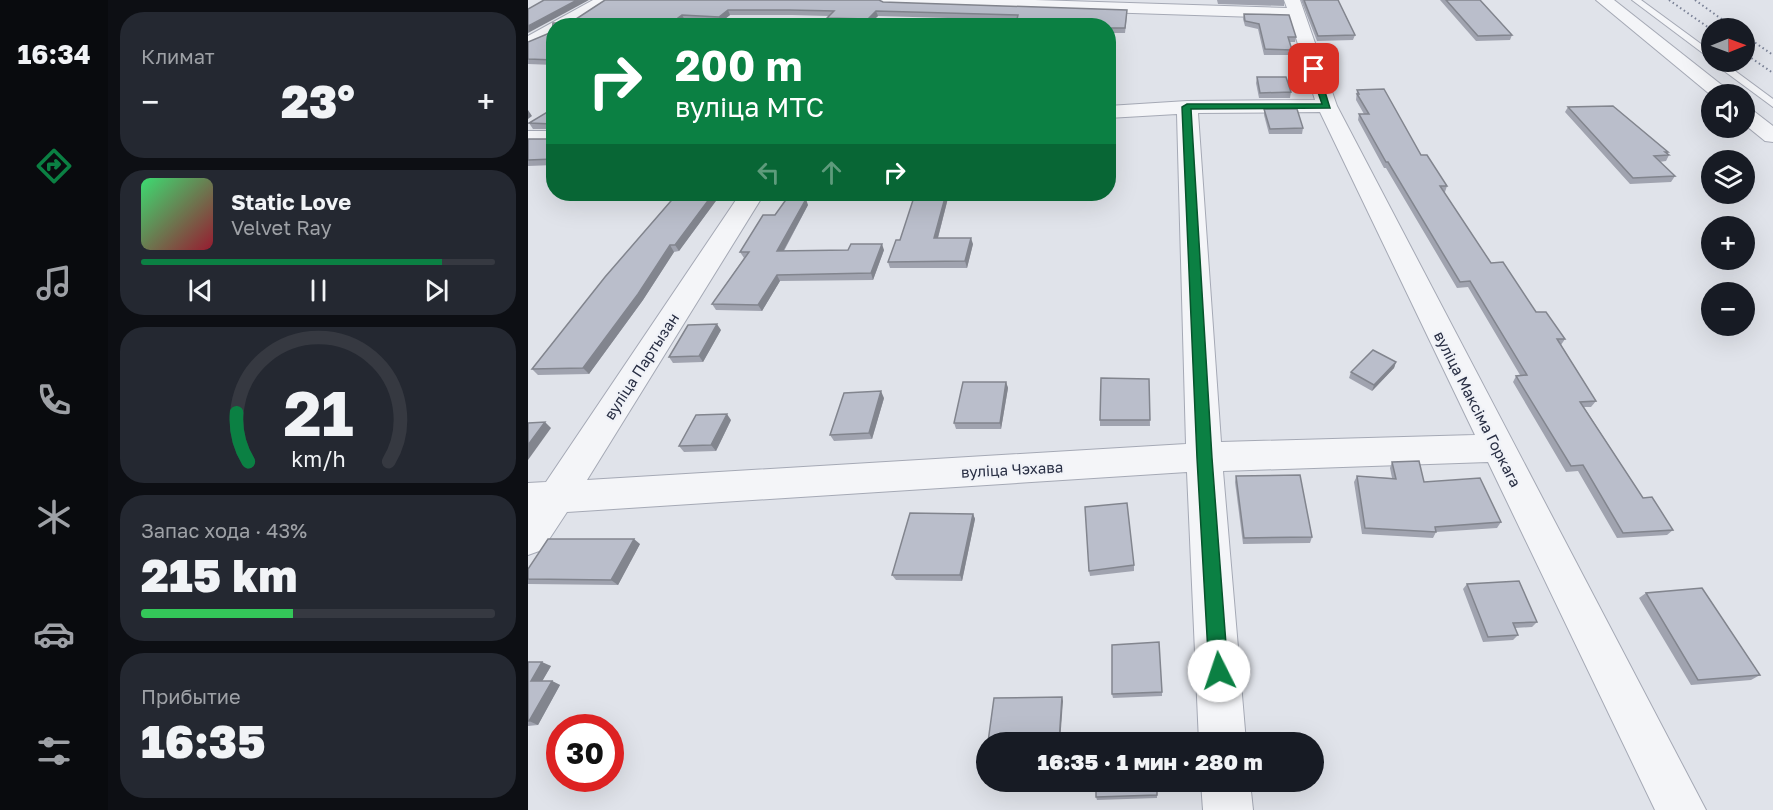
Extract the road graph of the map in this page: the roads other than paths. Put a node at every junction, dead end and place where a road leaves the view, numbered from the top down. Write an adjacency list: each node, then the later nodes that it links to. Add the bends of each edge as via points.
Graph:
1 (604, 0): 6 (street)
2 (884, 0): 5 (street)
3 (1604, 0): 11 (street)
4 (1636, 0): 9 (lane)
5 (1293, 7): 13 (street, вуліца Максіма Горкага)
6 (573, 18)
7 (546, 33): 8 (street)
8 (528, 43)
9 (1701, 49)
10 (1730, 72): 12 (lane)
11 (1709, 84)
12 (1773, 104)
13 (1327, 106): 14 (street); 21 (street, вуліца Максіма Горкага)
14 (1187, 107): 15 (street); 22 (street)
15 (1116, 111)
16 (1755, 122): 17 (street)
17 (1773, 136)
18 (528, 137): 19 (street)
19 (546, 137)
20 (747, 201): 23 (street, вуліца Партызан)
21 (1497, 448): 22 (street, вуліца Чэхава); 28 (street, вуліца Максіма Горкага)
22 (1204, 458): 23 (street, вуліца Чэхава); 25 (street)
23 (543, 498): 24 (street, вуліца Партызан)
24 (528, 538)
25 (1222, 732)
26 (1227, 792): 27 (street)
27 (1228, 810)
28 (1681, 810)

